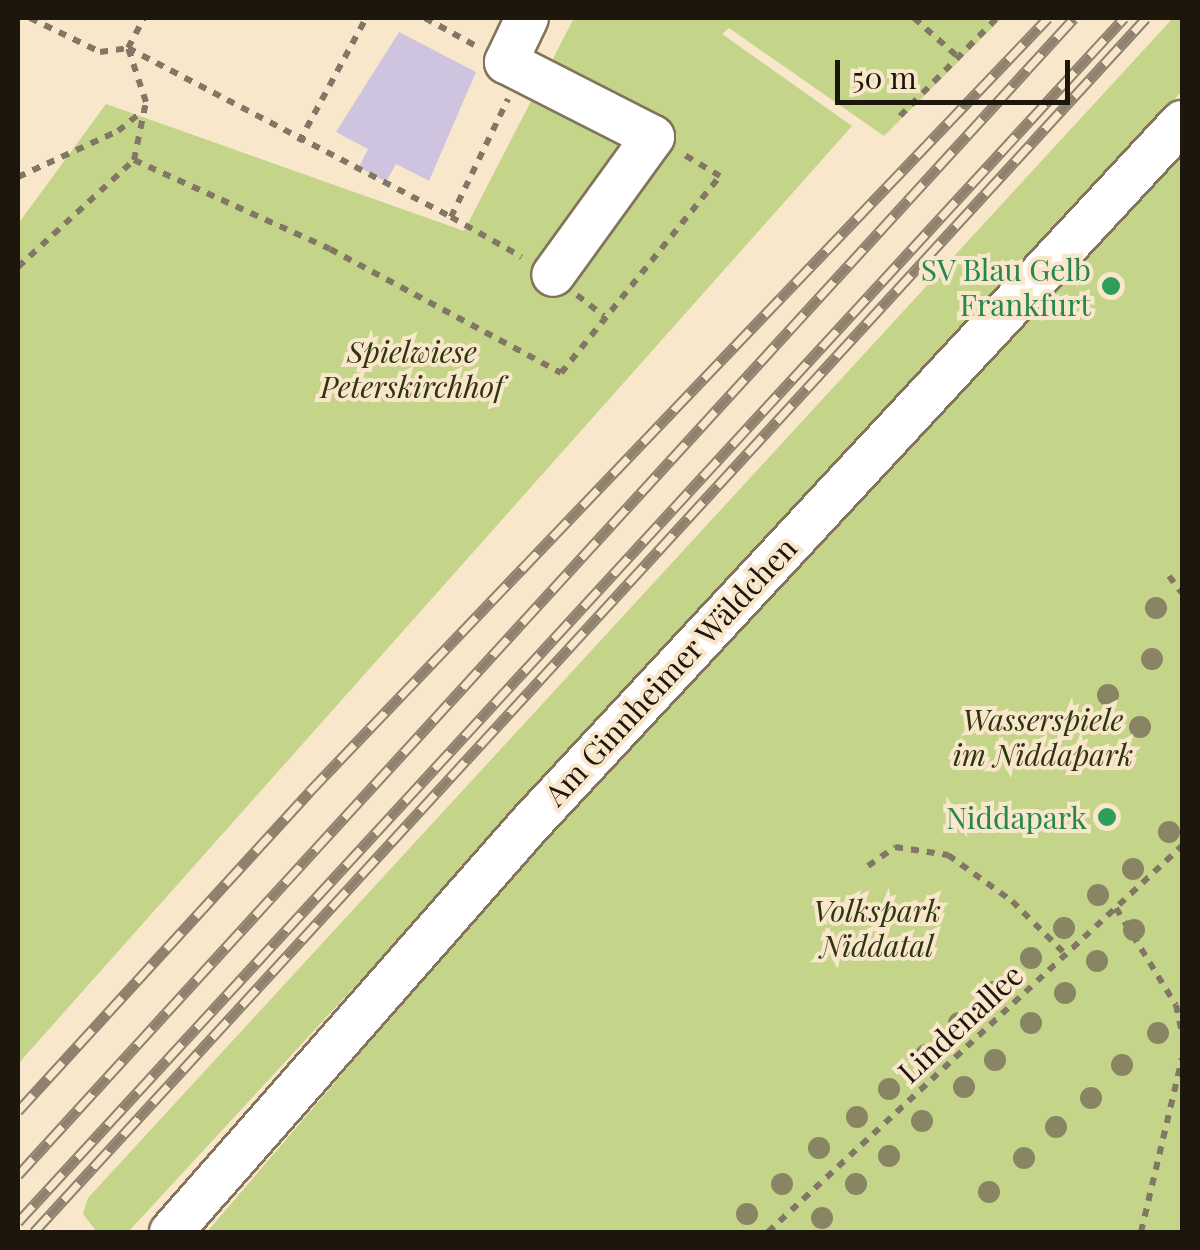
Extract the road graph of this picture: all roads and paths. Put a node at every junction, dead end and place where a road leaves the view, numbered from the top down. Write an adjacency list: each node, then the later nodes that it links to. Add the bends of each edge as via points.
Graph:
1 (30, 18): 8 (path, via 100,52)
2 (144, 18): 8 (path)
3 (366, 18): 14 (path)
4 (424, 18): 10 (path)
5 (527, 18): 10 (street)
6 (914, 18): 9 (path)
7 (996, 18): 9 (path)
8 (128, 48): 11 (path); 14 (path)
9 (959, 58): 12 (path)
10 (514, 66): 14 (path, via 450,216); 19 (street, via 654,137)
11 (144, 110): 15 (path); 16 (path, via 118,131)
12 (900, 116)
13 (1182, 122): 28 (street, Am Ginnheimer Wäldchen, via 528,826)
14 (300, 142)
15 (134, 160): 17 (path, via 330,248 561,373); 18 (path)
16 (18, 176)
17 (720, 176)
18 (18, 267)
19 (552, 275)
20 (1169, 576): 21 (path)
21 (1182, 593)
22 (1182, 846): 24 (path, Lindenallee)
23 (868, 866): 25 (path, via 895,846 948,856 1012,901)
24 (1116, 908): 25 (path, Lindenallee); 26 (path, via 1176,1005)
25 (1066, 954): 29 (path, Lindenallee)
26 (1182, 1033)
27 (1182, 1058): 30 (path)
28 (170, 1232)
29 (768, 1232)
30 (1141, 1232)

